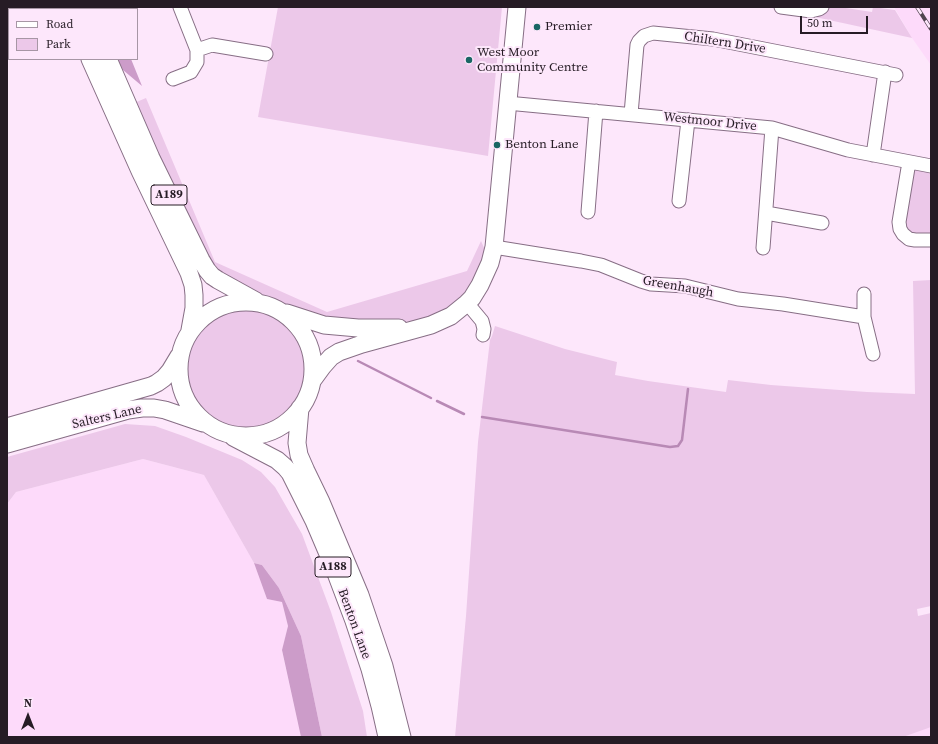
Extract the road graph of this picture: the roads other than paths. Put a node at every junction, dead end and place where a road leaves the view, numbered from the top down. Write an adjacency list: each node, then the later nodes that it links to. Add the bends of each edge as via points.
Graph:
1 (180, 7): 5 (street)
2 (517, 7): 10 (main road)
3 (781, 7): 4 (street, via 811,11)
4 (822, 7)
5 (197, 50): 6 (street, via 212,45); 9 (street, via 197,62 191,72)
6 (266, 54)
7 (90, 60): 31 (main road, A189, via 140,172 189,273 194,295)
8 (108, 60): 26 (main road, A189, via 151,158 207,270 218,280)
9 (173, 80)
10 (507, 103): 11 (street, Westmoor Drive); 23 (main road)
11 (596, 111): 12 (street, Westmoor Drive); 19 (street)
12 (631, 114): 13 (street, Westmoor Drive); 15 (street, Chiltern Drive, via 637,45 644,36 653,33 713,39 890,73)
13 (688, 120): 14 (street, Westmoor Drive); 18 (street)
14 (772, 128): 15 (street, Westmoor Drive); 20 (street)
15 (873, 155): 16 (street, Westmoor Drive)
16 (909, 162): 17 (street, Westmoor Drive); 22 (street, via 900,229 909,239)
17 (931, 166)
18 (680, 201)
19 (588, 212)
20 (766, 213): 21 (street); 24 (street)
21 (822, 223)
22 (931, 240)
23 (494, 247): 27 (main road, via 485,277); 29 (street, Greenhaugh, via 601,265 651,284 685,286 738,299)
24 (764, 248)
25 (864, 294): 29 (street)
26 (262, 303): 28 (main road, A189); 31 (main road, A189, via 239,302 216,308 206,314)
27 (467, 303): 30 (main road, via 451,316); 32 (street, via 482,321)
28 (278, 310): 30 (main road, via 313,323 336,327 386,328); 35 (main road, A189, via 295,322 307,340 313,360)
29 (864, 316): 34 (street)
30 (431, 325): 35 (main road, via 339,352 323,366)
31 (190, 331): 33 (main road, A189)
32 (483, 336)
33 (180, 353): 37 (main road, A189, via 179,376 185,398 198,417); 38 (main road, Salters Lane / A189, via 164,378 150,386)
34 (873, 354)
35 (312, 381): 36 (main road, A189, via 310,391)
36 (300, 408): 39 (main road, A189, via 286,423 268,432 248,436); 42 (main road, Benton Lane / A188, via 298,451 360,595 384,666)
37 (207, 424): 39 (main road, A189); 40 (main road, Salters Lane / A189, via 166,410 142,408)
38 (7, 427)
39 (228, 434): 41 (main road, Benton Lane / A188, via 277,460 290,473 314,521 354,621 370,669)
40 (7, 444)
41 (387, 737)
42 (402, 737)

